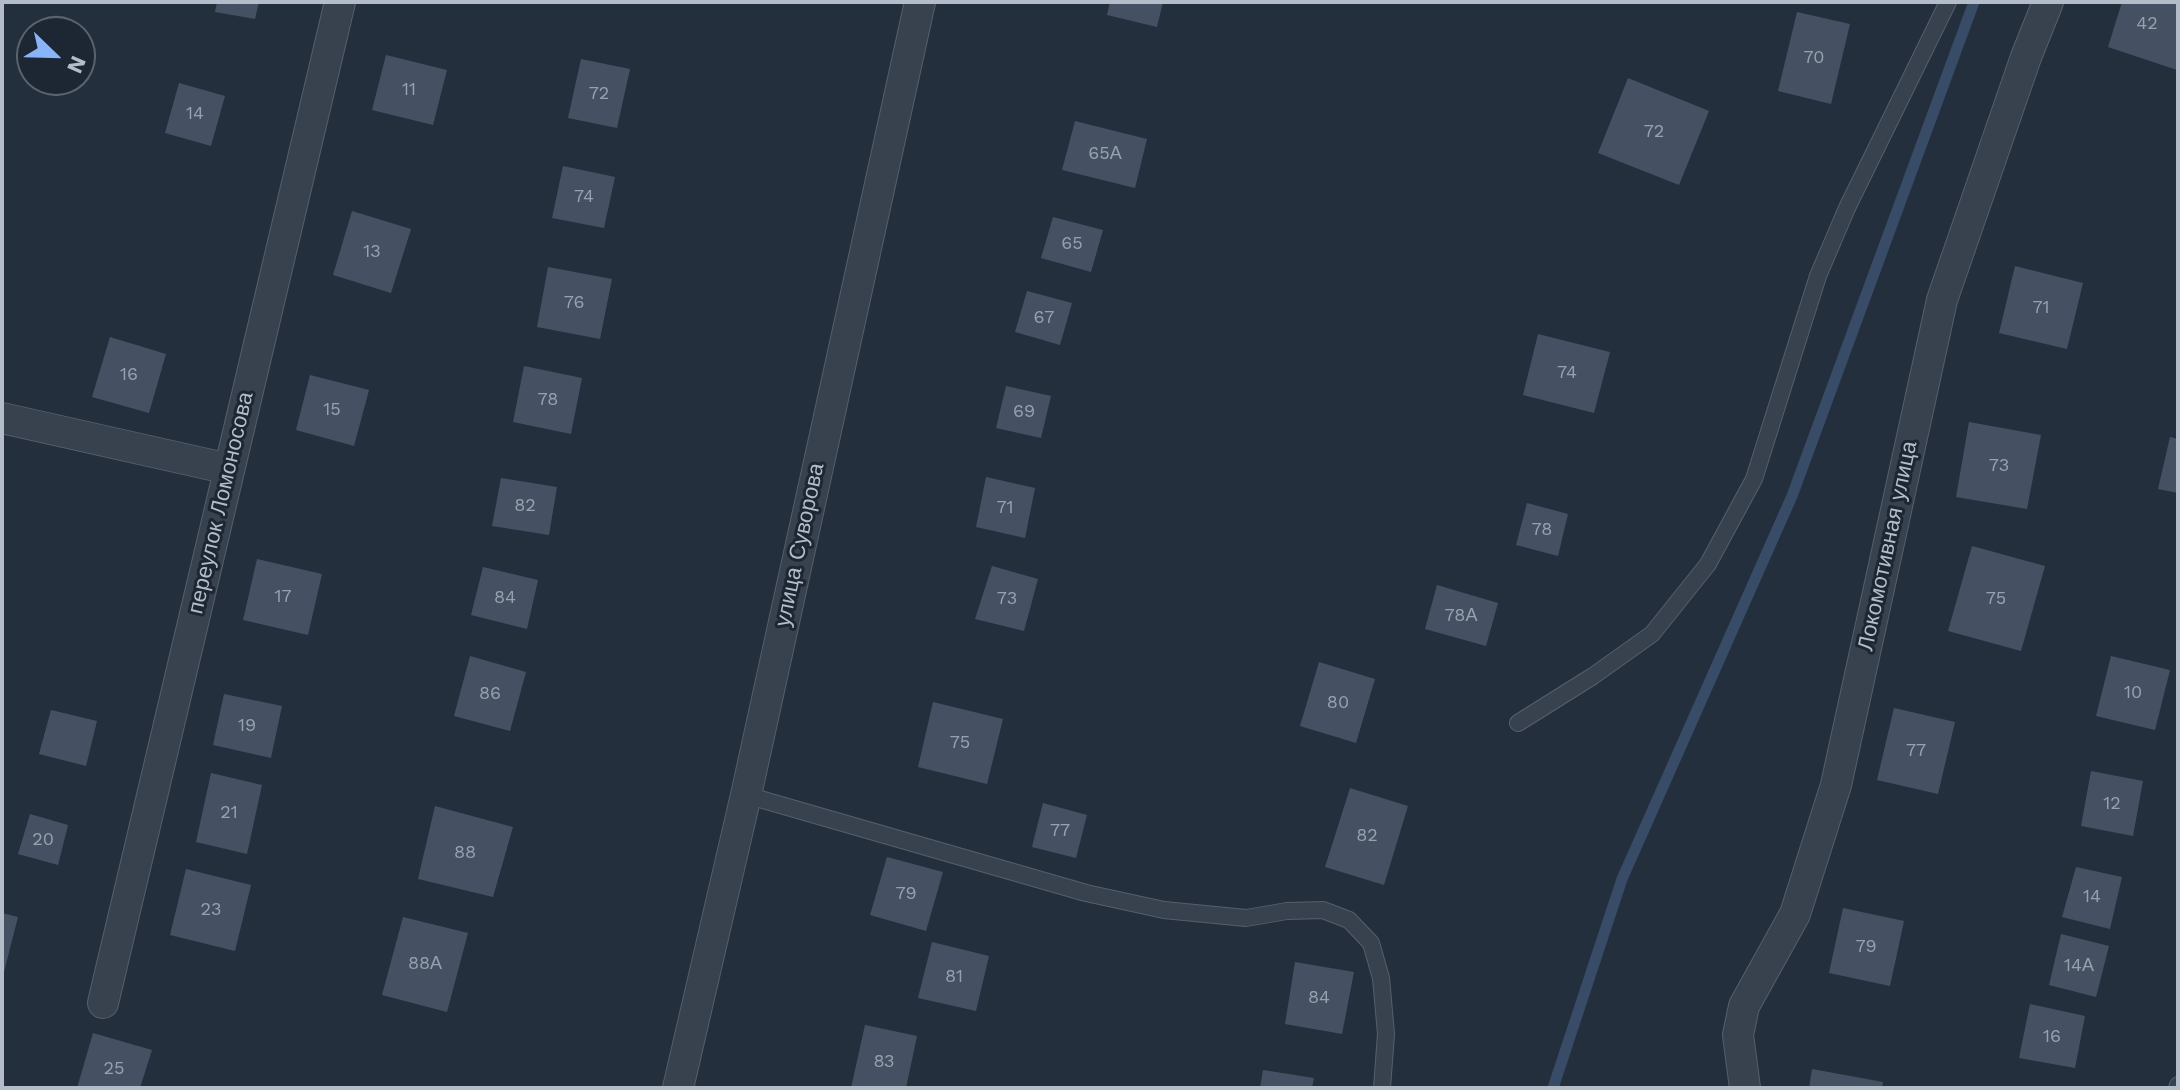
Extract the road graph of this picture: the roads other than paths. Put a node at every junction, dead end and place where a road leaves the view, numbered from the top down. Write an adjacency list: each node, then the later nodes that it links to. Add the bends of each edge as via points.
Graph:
1 (340, 2): 6 (street, переулок Ломоносова)
2 (920, 2): 8 (street, улица Суворова)
3 (1948, 2): 7 (lane, via 1818,276 1754,479 1708,564 1652,634)
4 (2048, 2): 12 (street, Локомотивная улица, via 1942,300 1836,785 1795,914 1744,1006 1738,1035)
5 (2, 418): 6 (street)
6 (229, 469): 9 (street, переулок Ломоносова)
7 (1518, 723)
8 (746, 795): 10 (street, улица Суворова); 11 (lane, via 1086,893 1164,910 1246,918 1323,910 1349,920 1371,943 1381,978 1386,1034)
9 (103, 1003)
10 (678, 1088)
11 (1382, 1088)
12 (1745, 1088)

